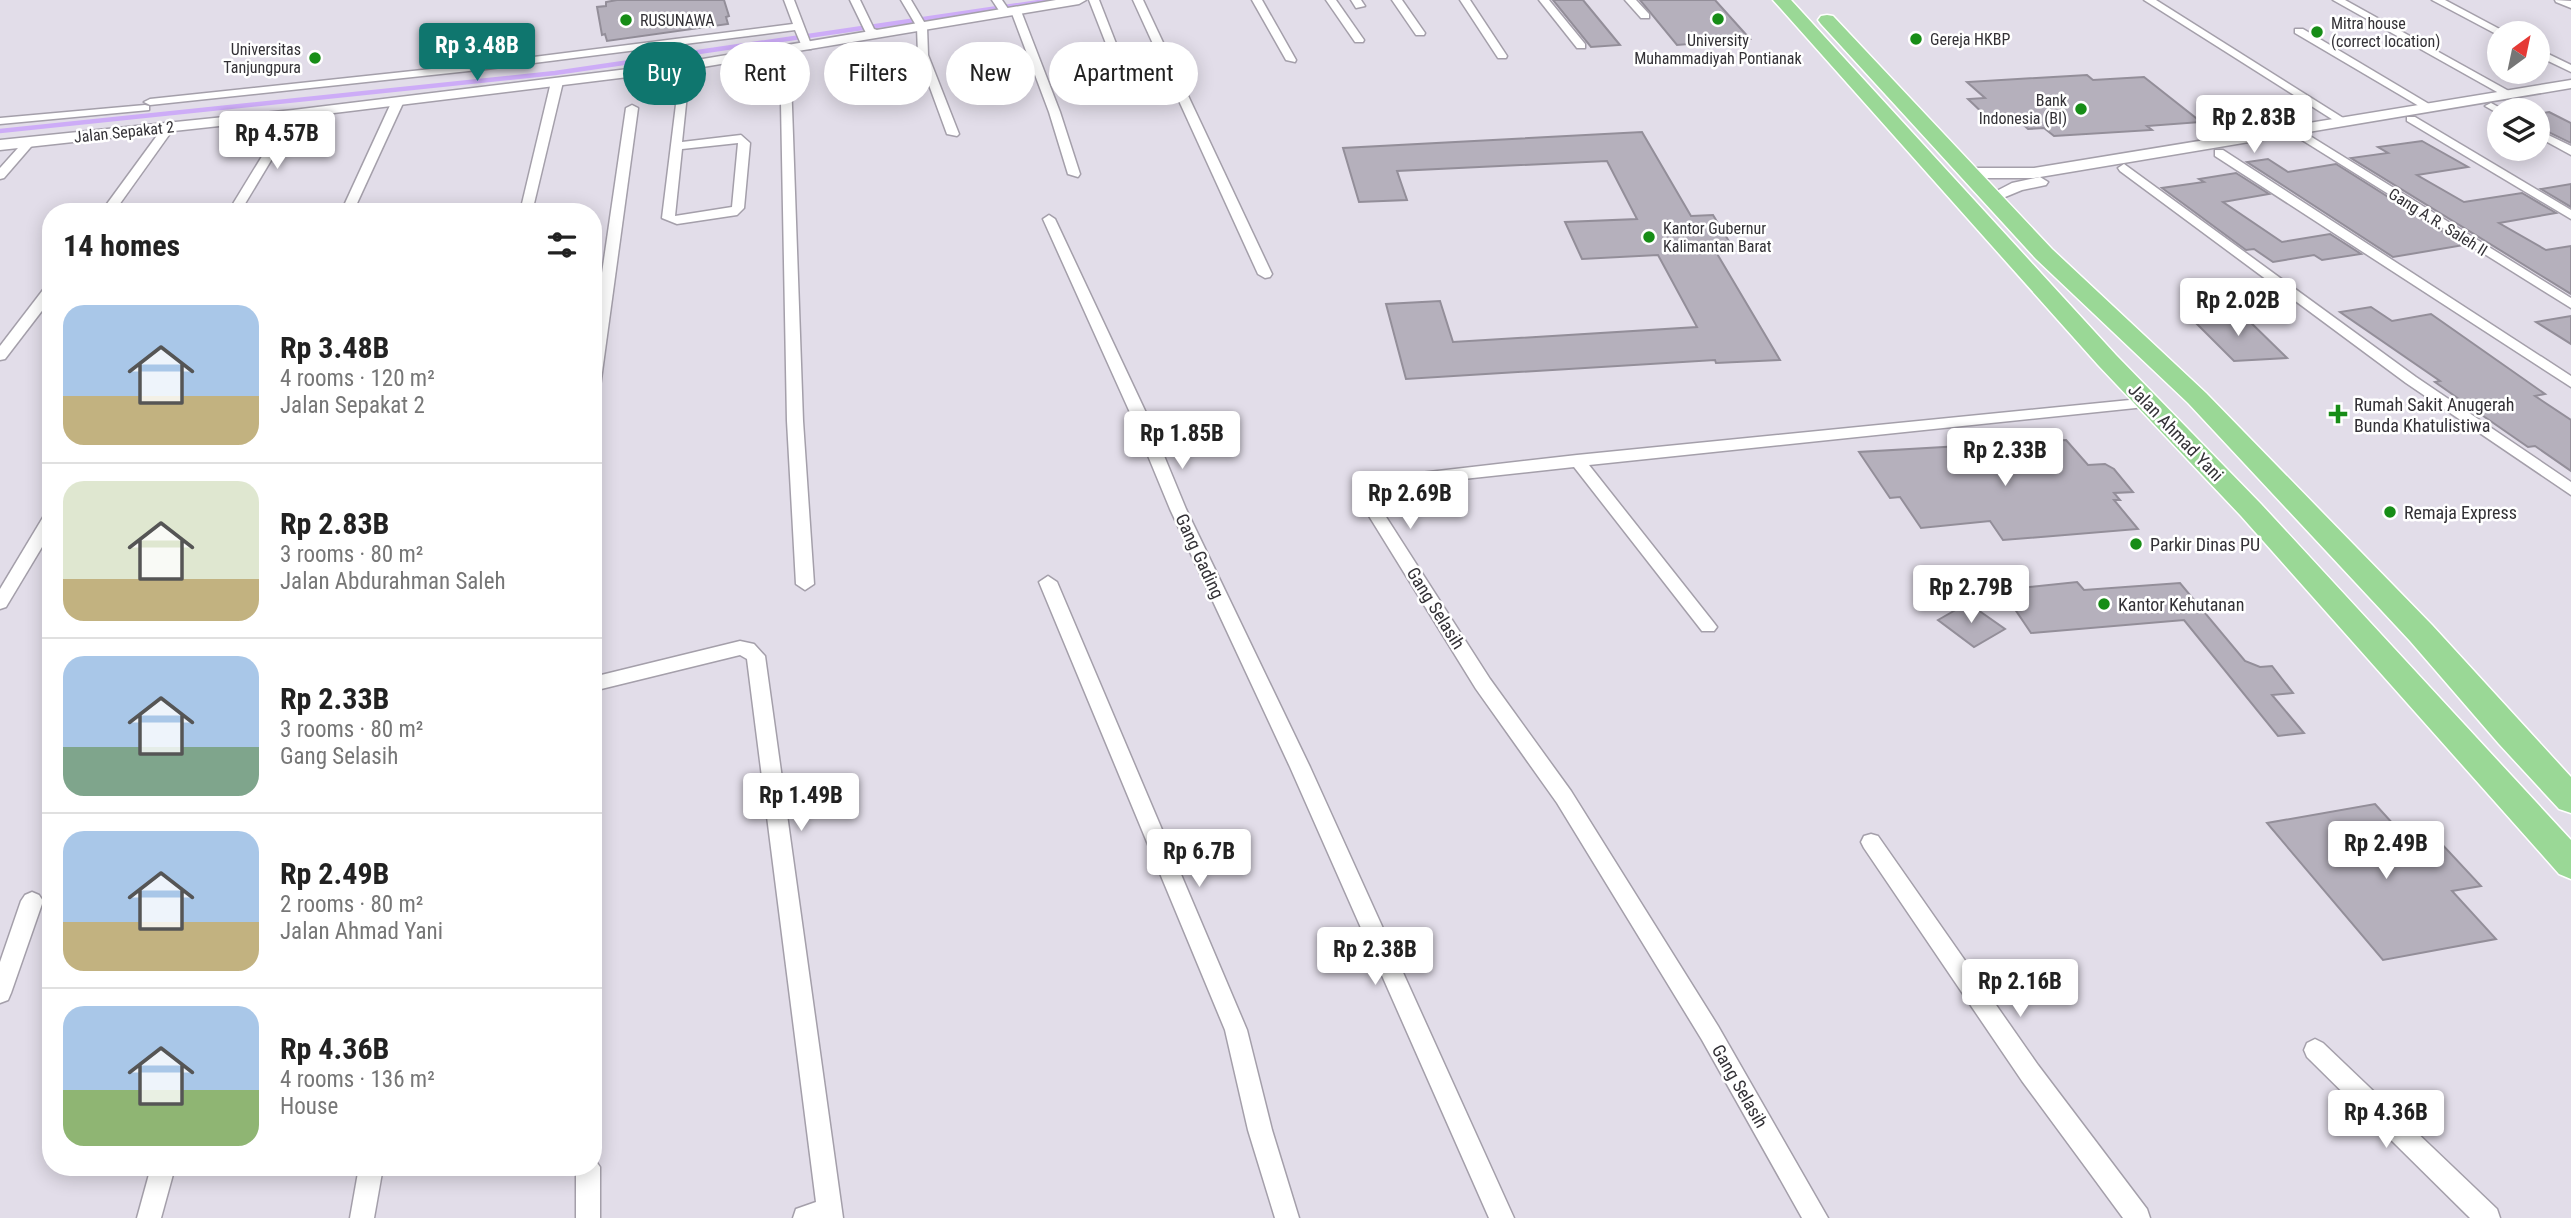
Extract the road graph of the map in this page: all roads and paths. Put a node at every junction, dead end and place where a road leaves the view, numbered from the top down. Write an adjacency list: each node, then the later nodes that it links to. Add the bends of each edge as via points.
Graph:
1 (789, 0): 28 (street)
2 (855, 0): 25 (street)
3 (1079, 0): 18 (street, Jalan Sepakat 2)
4 (1094, 0): 31 (street)
5 (1138, 0): 77 (street)
6 (1257, 0): 35 (street)
7 (1331, 0): 29 (street)
8 (1397, 0): 27 (street)
9 (1465, 0): 33 (street)
10 (1544, 0): 32 (street)
11 (1630, 0): 22 (street)
12 (1782, 0): 83 (highway, Jalan Ahmad Yani)
13 (1808, 0): 67 (highway, Jalan Ahmad Yani)
14 (2150, 0): 54 (street)
15 (2338, 0): 42 (street)
16 (2437, 0): 24 (street)
17 (2560, 0): 20 (street)
18 (1052, 2): 21 (street, Jalan Sepakat 2)
19 (908, 3): 23 (street)
20 (2571, 5)
21 (1004, 7): 23 (street, Jalan Sepakat 2); 68 (street, via 1061,125)
22 (1645, 16)
23 (921, 25): 25 (street, Jalan Sepakat 2); 57 (street, via 923,55)
24 (2487, 25)
25 (872, 30): 28 (street, Jalan Sepakat 2)
26 (2299, 31): 48 (street)
27 (1420, 33)
28 (804, 38): 30 (street, Jalan Sepakat 2); 47 (street, via 478,66)
29 (1359, 40)
30 (798, 42)
31 (1110, 42)
32 (1581, 46)
33 (1502, 56)
34 (2550, 58): 36 (street)
35 (1291, 60)
36 (2571, 69)
37 (623, 74): 38 (street, Jalan Sepakat 2)
38 (557, 82): 44 (street, Jalan Sepakat 2); 74 (street)
39 (2571, 84): 41 (street)
40 (2571, 93): 41 (street)
41 (2539, 94): 42 (street); 43 (street)
42 (2510, 95): 48 (street)
43 (2526, 98)
44 (398, 101): 51 (street, Jalan Sepakat 2); 73 (street)
45 (681, 105): 62 (street)
46 (786, 105): 90 (street, via 795,421)
47 (146, 106): 53 (street); 55 (street)
48 (2428, 107): 54 (street)
49 (632, 108): 79 (street)
50 (2487, 109): 52 (street)
51 (293, 114): 56 (street, Jalan Sepakat 2); 72 (street)
52 (2411, 119): 58 (street); 75 (street)
53 (0, 121)
54 (2343, 121): 65 (street)
55 (132, 127): 56 (street, Jalan Sepakat 2); 60 (street, Jalan Sepakat 2)
56 (168, 128): 71 (street)
57 (953, 134)
58 (2306, 138): 64 (street); 80 (street, Gang A.R. Saleh II)
59 (2550, 140): 63 (street)
60 (30, 141): 61 (street, Jalan Sepakat 2); 69 (street)
61 (0, 145)
62 (676, 146): 62 (street, via 741,139 738,208 668,218)
63 (2571, 151)
64 (2220, 153): 66 (street); 82 (street)
65 (2099, 167): 66 (street); 67 (street); 70 (street, via 2018,186)
66 (2124, 168): 85 (street, via 2411,380)
67 (1971, 173): 70 (highway, Jalan Ahmad Yani)
68 (1074, 174)
69 (0, 176)
70 (1993, 197): 86 (highway, Jalan Ahmad Yani, via 2044,254 2197,398)
71 (114, 203)
72 (239, 203)
73 (351, 203)
74 (528, 203)
75 (2571, 215)
76 (1049, 219): 109 (street, Gang Gading)
77 (1265, 274)
78 (42, 301): 81 (street)
79 (602, 302)
80 (2571, 304)
81 (0, 356)
82 (2571, 383)
83 (2150, 404): 84 (street, Gang Selasih); 87 (highway, Jalan Ahmad Yani)
84 (1577, 460): 92 (street); 110 (street, Gang Selasih, via 1377,483 1364,495 1483,684 1564,797 1710,1033)
85 (2571, 490)
86 (2298, 506): 87 (highway); 94 (highway, Jalan Ahmad Yani)
87 (2251, 510): 96 (highway, Jalan Ahmad Yani)
88 (42, 533): 91 (street)
89 (1048, 582): 108 (street, via 1236,1030)
90 (805, 584)
91 (0, 603)
92 (1708, 627)
93 (602, 682): 103 (street, via 740,648 755,656)
94 (2571, 799)
95 (1871, 842): 111 (street, via 2030,1073)
96 (2571, 864)
97 (32, 901): 98 (street)
98 (0, 993)
99 (2315, 1050): 112 (street)
100 (161, 1176): 104 (street)
101 (369, 1176): 105 (street)
102 (588, 1176): 106 (street)
103 (831, 1214): 107 (street)
104 (149, 1218)
105 (362, 1218)
106 (588, 1218)
107 (804, 1218)
108 (1287, 1218)
109 (1502, 1218)
110 (1816, 1218)
111 (2138, 1218)
112 (2488, 1218)

